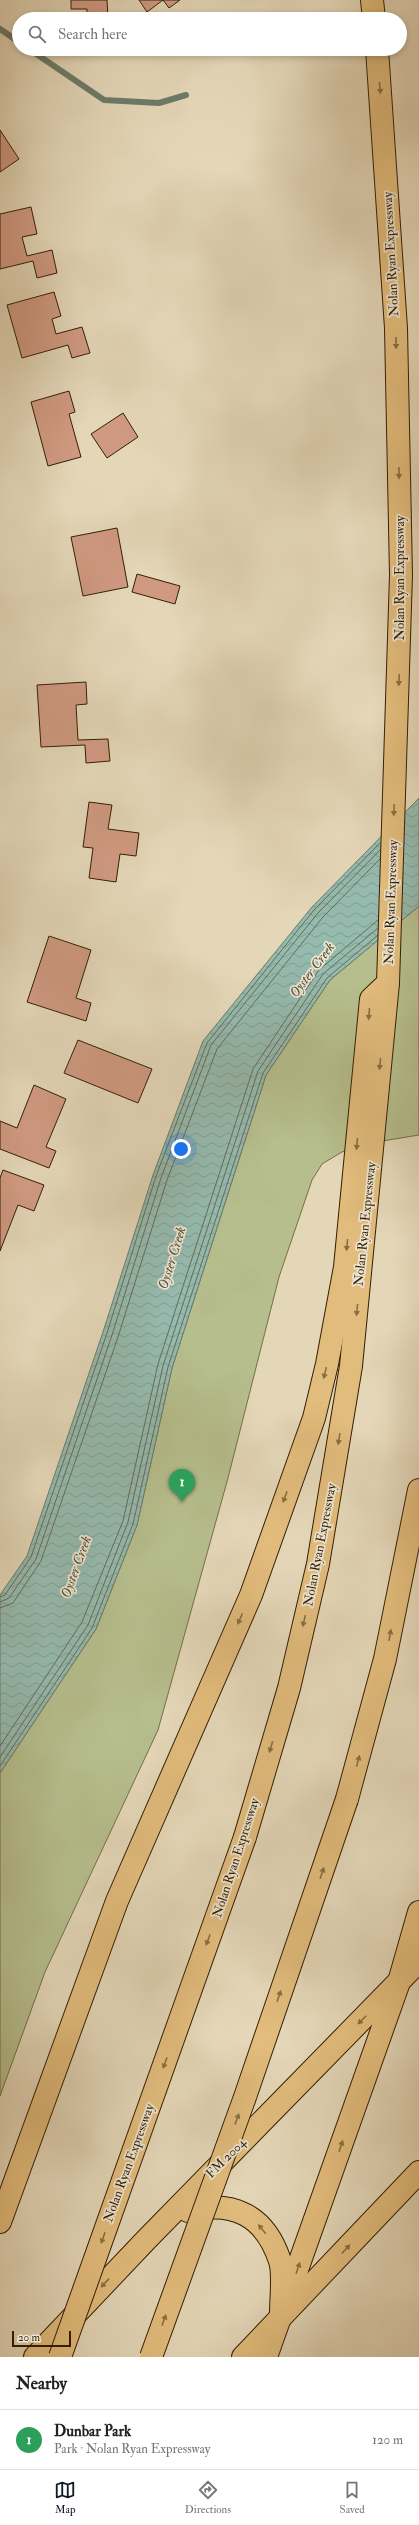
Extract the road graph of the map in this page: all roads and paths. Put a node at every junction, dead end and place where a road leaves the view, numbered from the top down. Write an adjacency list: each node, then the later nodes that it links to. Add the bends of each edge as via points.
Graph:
1 (372, 0): 2 (main road)
2 (373, 12)
3 (377, 56): 4 (main road, Nolan Ryan Expressway, one-way to 4, via 396,328 400,641 388,983 371,999)
4 (359, 1204): 10 (main road, one-way to 10, via 314,1418 251,1595 117,1901); 14 (main road, Nolan Ryan Expressway, one-way to 14, bridge, via 351,1366 318,1564 289,1688 245,1837)
5 (419, 1490): 15 (main road, one-way to 5, bridge, via 242,2104 347,1798 385,1659)
6 (419, 1912): 8 (main road)
7 (419, 1961): 8 (main road, FM 2004 / FM 2004)
8 (399, 1982): 11 (main road, FM 2004 / FM 2004, one-way to 11); 12 (main road, one-way to 8)
9 (419, 2172): 12 (main road, one-way to 9)
10 (0, 2222)
11 (146, 2240): 12 (main road, one-way to 11, via 281,2262 260,2225 242,2212 225,2206 203,2207 183,2213); 13 (main road, FM 2004 / FM 2004, one-way to 13)
12 (280, 2318): 16 (main road); 17 (main road)
13 (35, 2357)
14 (60, 2357)
15 (151, 2357)
16 (243, 2357)
17 (266, 2357)

